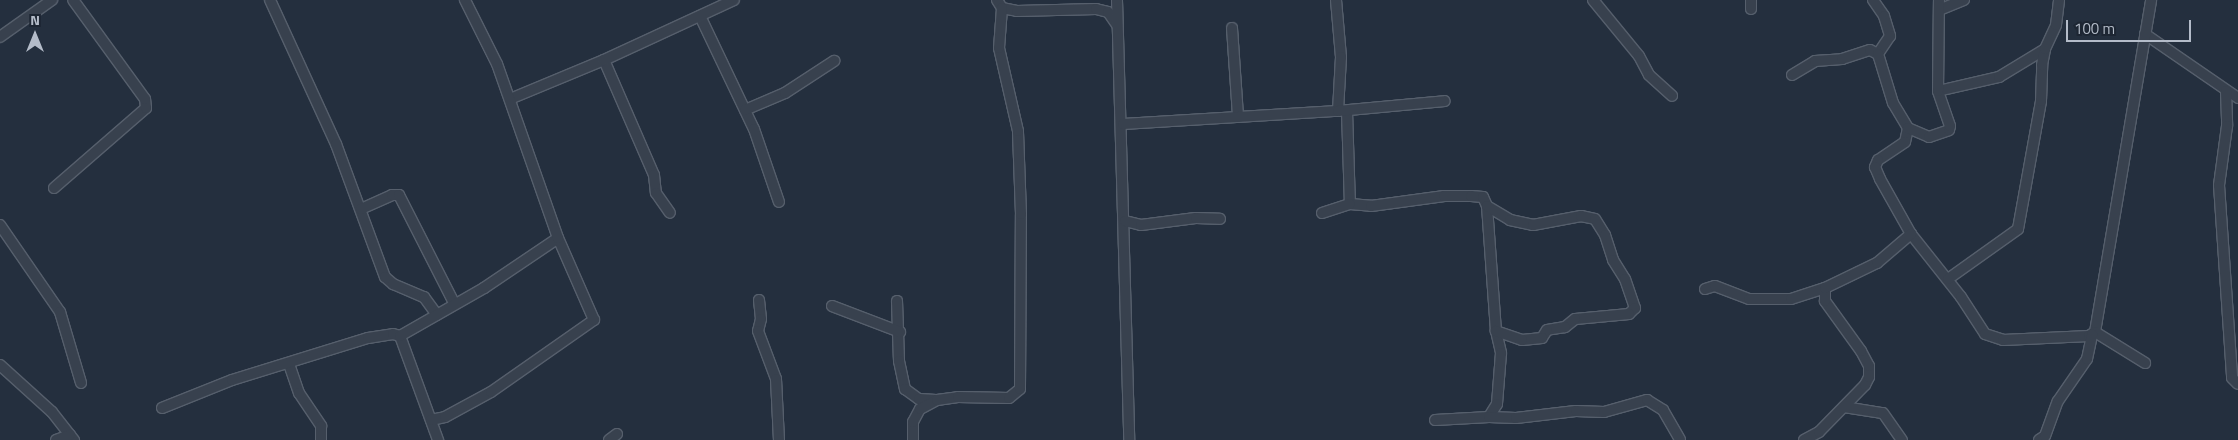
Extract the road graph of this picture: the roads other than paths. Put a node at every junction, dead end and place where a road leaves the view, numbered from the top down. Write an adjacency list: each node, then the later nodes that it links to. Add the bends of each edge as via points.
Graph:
1 (52, 0): 19 (street)
2 (73, 0): 38 (street, via 144,99 146,108)
3 (270, 0): 42 (street, via 304,71)
4 (465, 0): 29 (street)
5 (734, 0): 15 (street)
6 (1117, 0): 16 (street)
7 (1336, 0): 32 (street)
8 (1595, 0): 27 (street, via 1639,56 1649,75)
9 (1873, 0): 21 (street, via 1884,16 1890,36)
10 (1964, 0): 14 (street)
11 (2058, 0): 20 (street, via 2056,26)
12 (2151, 0): 18 (street)
13 (999, 4): 16 (street, via 1018,11 1096,9 1108,12); 67 (street, via 998,48 1018,131 1022,214 1020,389 1009,398)
14 (1939, 5): 25 (street)
15 (700, 16): 22 (street); 31 (street)
16 (1117, 25): 34 (street)
17 (1232, 28): 33 (street)
18 (2145, 34): 26 (street); 60 (street)
19 (0, 37)
20 (2045, 49): 25 (street, via 1999,77); 50 (street, via 2041,101 2018,229)
21 (1878, 54): 24 (street, via 1870,50 1842,59 1815,61); 35 (street, via 1893,103)
22 (604, 60): 29 (street); 43 (street, via 654,175 656,193)
23 (834, 61): 31 (street, via 785,93)
24 (1792, 75)
25 (1938, 91): 36 (street, via 1950,126 1949,130)
26 (2226, 91): 28 (street); 66 (street, via 2227,126 2219,185 2232,378)
27 (1672, 96)
28 (2238, 98)
29 (510, 99): 49 (street)
30 (1445, 101): 32 (street)
31 (745, 110): 39 (street)
32 (1343, 111): 33 (street); 40 (street)
33 (1238, 117): 34 (street)
34 (1123, 124): 46 (street)
35 (1908, 128): 36 (street); 37 (street, via 1907,139)
36 (1929, 137): 37 (street)
37 (1897, 150): 48 (street, via 1878,160 1876,167)
38 (54, 188)
39 (779, 202)
40 (1350, 204): 41 (street, via 1371,206 1444,196 1471,196 1483,197); 44 (street)
41 (1488, 206): 58 (street); 58 (street, via 1510,220 1533,225 1581,216 1595,219 1605,235 1612,260 1625,279 1635,308 1629,314 1576,319 1564,327 1547,330 1542,338 1522,340)
42 (361, 208): 55 (street, via 399,195); 57 (street, via 385,276 393,284 424,297)
43 (670, 212)
44 (1322, 213)
45 (1220, 219): 46 (street, via 1196,218 1141,225)
46 (1125, 221): 79 (street)
47 (0, 225): 65 (street, via 60,312)
48 (1911, 234): 50 (street); 51 (street, via 1877,262)
49 (558, 238): 55 (street, via 484,288); 71 (street, via 594,320 491,392 444,417)
50 (1948, 279): 60 (street, via 1985,334 1991,337 2003,340)
51 (1825, 288): 52 (street, via 1791,299 1749,299 1715,286); 68 (street, via 1825,300 1869,366 1864,385)
52 (1705, 289)
53 (759, 300): 77 (street, via 761,319 758,331 776,379)
54 (897, 300): 59 (street)
55 (454, 304): 57 (street)
56 (832, 306): 59 (street)
57 (437, 314): 61 (street)
58 (1496, 331): 70 (street, via 1501,353 1500,378 1497,404)
59 (900, 332): 67 (street, via 899,361 905,389 919,398)
60 (2093, 334): 62 (street); 83 (street, via 2087,359 2058,401 2045,436)
61 (400, 336): 64 (street, via 368,338); 71 (street)
62 (2145, 363)
63 (0, 364): 73 (street, via 52,412)
64 (289, 364): 69 (street, via 232,380); 75 (street, via 299,393 321,426)
65 (82, 383)
66 (2238, 384)
67 (937, 400): 78 (street, via 920,409 913,422)
68 (1844, 407): 81 (street, via 1819,432); 82 (street, via 1883,413)
69 (162, 408)
70 (1489, 417): 72 (street); 80 (street, via 1604,412 1647,400 1663,410)
71 (431, 420): 76 (street)
72 (1435, 420)
73 (72, 437): 74 (street)
74 (56, 440)
75 (322, 440)
76 (438, 440)
77 (779, 440)
78 (913, 440)
79 (1129, 440)
80 (1680, 440)
81 (1804, 440)
82 (1902, 440)
83 (2039, 440)

